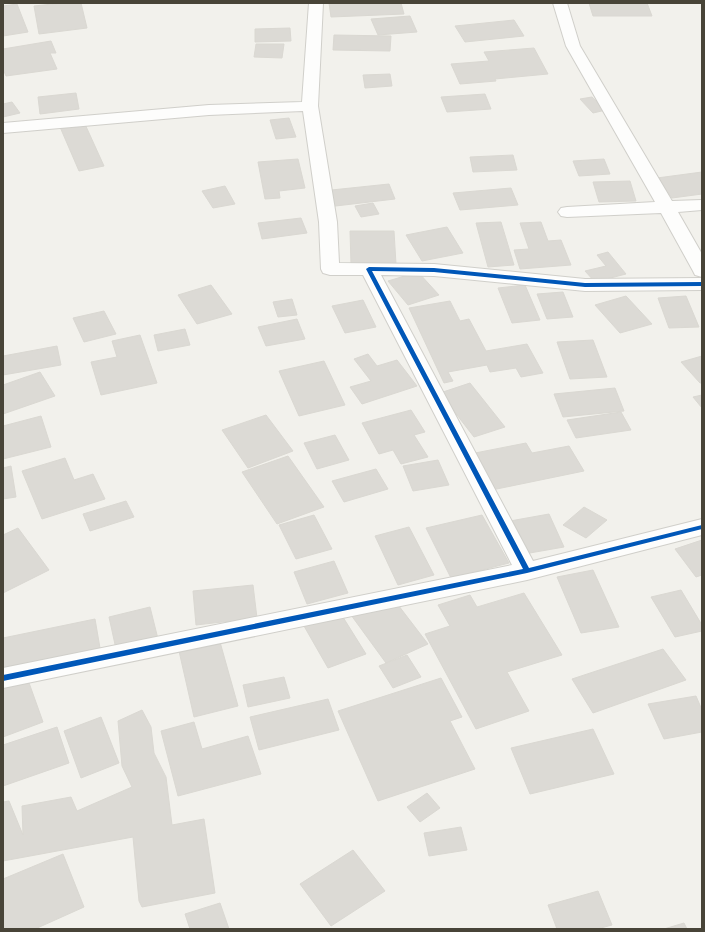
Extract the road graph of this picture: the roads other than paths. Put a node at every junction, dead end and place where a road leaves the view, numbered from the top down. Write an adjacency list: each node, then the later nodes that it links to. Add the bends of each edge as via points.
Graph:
1 (316, 3): 3 (street)
2 (560, 3): 6 (street, via 573,46)
3 (310, 106): 4 (street, via 209,110); 8 (street, via 328,222 330,269)
4 (3, 128)
5 (702, 205): 6 (street)
6 (667, 207): 7 (street); 9 (street)
7 (567, 212)
8 (369, 268): 10 (street, via 434,270 620,286); 12 (street)
9 (702, 271)
10 (702, 284)
11 (702, 527): 12 (street)
12 (527, 571): 13 (street)
13 (3, 678)

